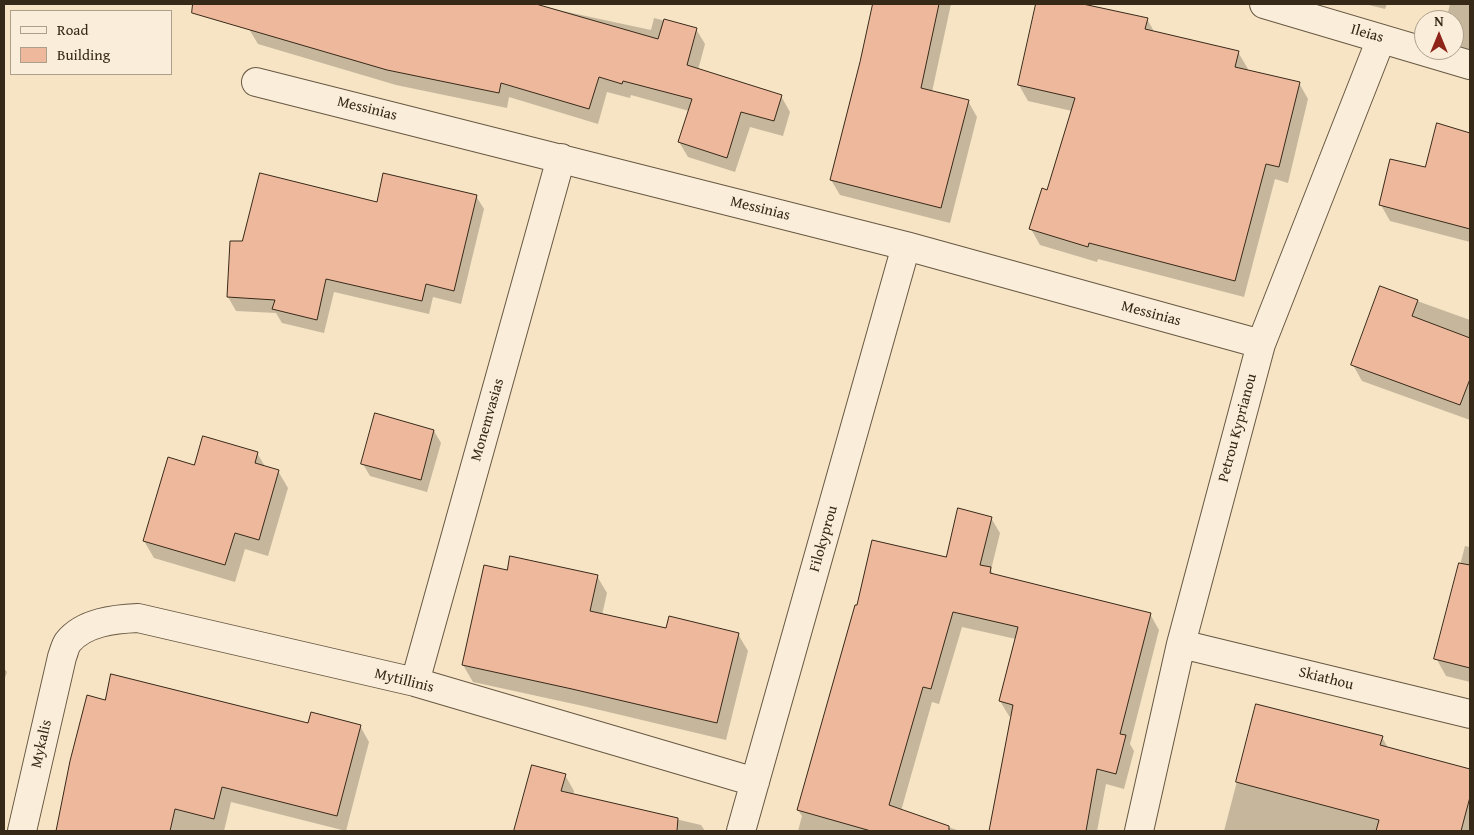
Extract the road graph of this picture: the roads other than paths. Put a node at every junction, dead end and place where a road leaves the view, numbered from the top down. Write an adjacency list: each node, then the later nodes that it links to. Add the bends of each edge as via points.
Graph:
1 (1264, 4): 2 (street, Ileias)
2 (1380, 38): 3 (street, Ileias); 7 (street, Petrou Kyprianou)
3 (1470, 65)
4 (256, 82): 5 (street, Messinias)
5 (561, 158): 6 (street, Messinias); 10 (street, Monemvasias)
6 (906, 246): 7 (street, Messinias); 12 (street, Filokyprou)
7 (1261, 344): 8 (street, Petrou Kyprianou)
8 (1181, 644): 11 (street, Skiathou); 15 (street, Petrou Kyprianou)
9 (62, 657): 10 (street, Mytillinis, via 67,643 93,626 138,618); 13 (street, Mykalis)
10 (415, 682): 12 (street, Mytillinis)
11 (1470, 714)
12 (755, 782): 14 (street, Filokyprou)
13 (22, 831)
14 (741, 831)
15 (1139, 831)

